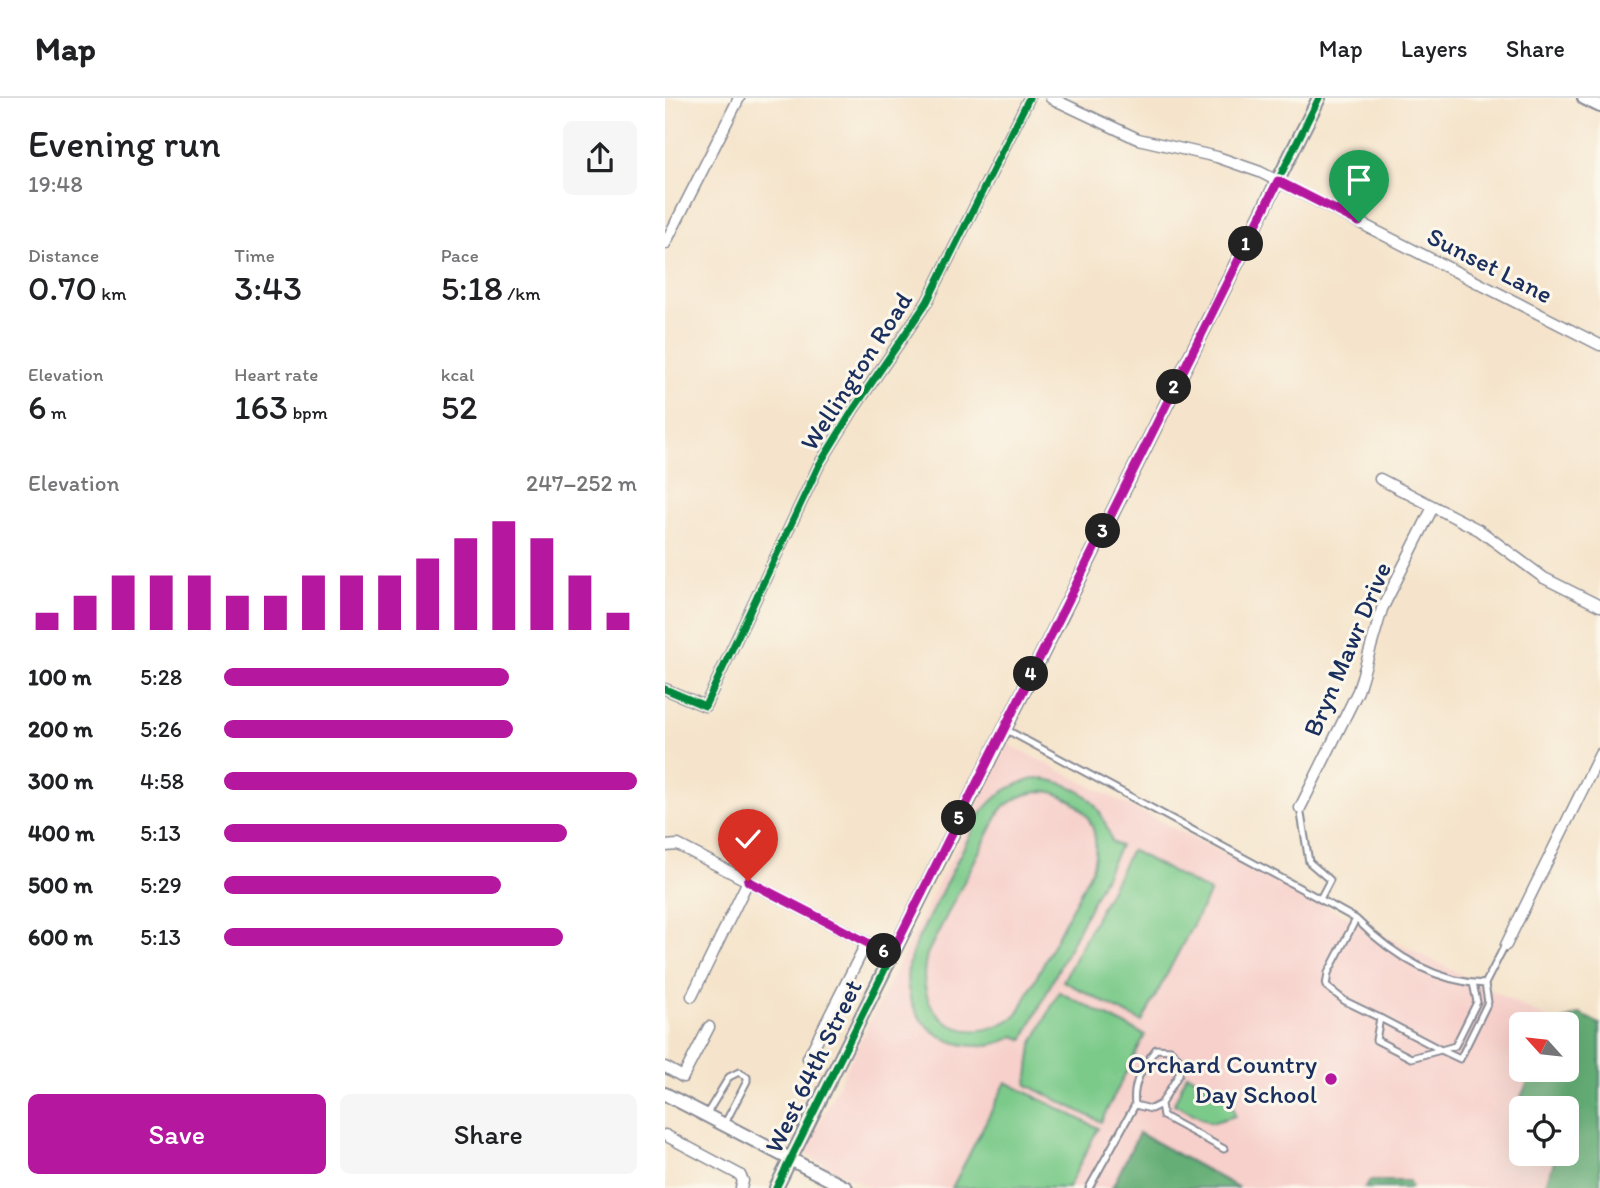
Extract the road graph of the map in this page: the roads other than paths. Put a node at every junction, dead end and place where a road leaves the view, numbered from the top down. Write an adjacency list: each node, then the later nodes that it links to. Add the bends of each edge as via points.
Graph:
1 (739, 98): 8 (street)
2 (1029, 98): 13 (street, Wellington Road, via 927,302 820,465 705,706)
3 (1051, 98): 7 (street, Sunset Lane, via 1128,135 1227,159)
4 (1319, 98): 7 (street, West 64th Street)
5 (1584, 98): 6 (street)
6 (1600, 106)
7 (1278, 181): 9 (street, Sunset Lane); 14 (street, West 64th Street)
8 (665, 244)
9 (1600, 345)
10 (1380, 479): 11 (street)
11 (1433, 507): 12 (street, via 1488,536 1544,578); 16 (street, Bryn Mawr Drive, via 1382,610 1363,680)
12 (1600, 606)
13 (665, 689)
14 (1003, 729): 19 (lane); 23 (street, West 64th Street)
15 (1600, 754): 22 (street)
16 (1300, 808): 19 (lane, via 1309,862 1330,880)
17 (665, 846): 18 (street, via 678,845)
18 (748, 881): 21 (street); 26 (street)
19 (1320, 900): 20 (lane)
20 (1356, 919): 24 (lane, via 1383,946 1420,968); 27 (lane, via 1326,986)
21 (867, 942): 23 (street); 30 (street, West 64th Street)
22 (1506, 944): 25 (lane)
23 (891, 955): 39 (street, West 64th Street)
24 (1473, 983): 25 (lane); 29 (lane, via 1477,1002 1455,1046)
25 (1485, 984): 29 (lane, via 1488,1002 1460,1059)
26 (692, 996)
27 (1380, 1018): 29 (lane); 29 (lane, via 1376,1040 1411,1058)
28 (709, 1027): 31 (street, via 684,1077)
29 (1441, 1050)
30 (808, 1058)
31 (665, 1067)
32 (665, 1094): 35 (street)
33 (1161, 1104): 34 (lane, via 1151,1110); 34 (lane, via 1179,1074 1179,1060 1171,1050 1156,1049 1133,1090); 38 (lane, via 1163,1116)
34 (1135, 1105): 43 (lane)
35 (706, 1115): 36 (street); 36 (lane, via 729,1077 739,1072 747,1082)
36 (724, 1125): 39 (street)
37 (665, 1135): 40 (street, via 740,1175)
38 (1224, 1149)
39 (790, 1159): 41 (street, West 64th Street); 42 (street)
40 (741, 1188)
41 (776, 1188)
42 (846, 1188)
43 (1089, 1188)

